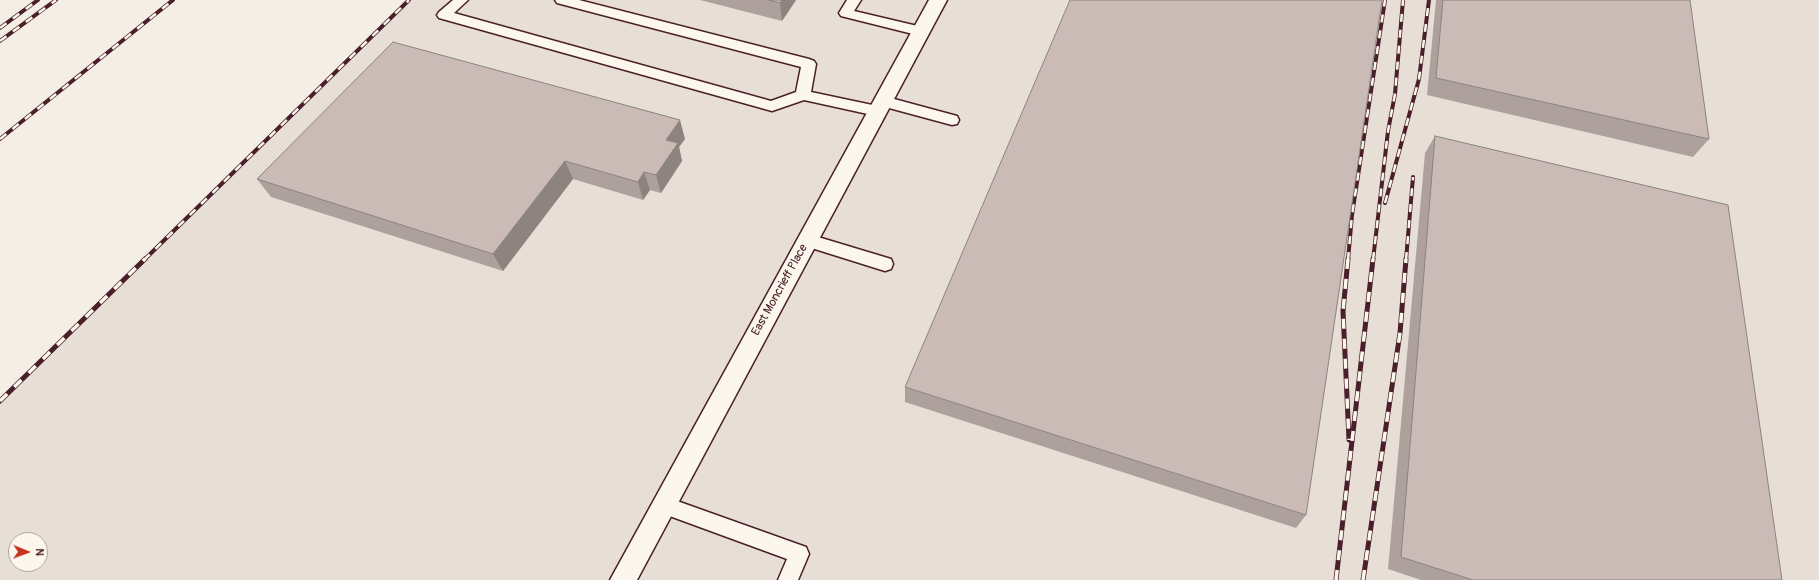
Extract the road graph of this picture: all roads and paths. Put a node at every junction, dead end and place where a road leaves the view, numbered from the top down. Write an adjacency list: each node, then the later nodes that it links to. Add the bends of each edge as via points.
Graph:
1 (461, 0): 6 (lane, via 444,15 772,106)
2 (562, 0): 6 (lane, via 809,64)
3 (854, 0): 5 (lane, via 846,13)
4 (938, 0): 5 (street, East Moncrieff Place)
5 (921, 32): 7 (street, East Moncrieff Place)
6 (803, 95): 7 (lane)
7 (880, 106): 8 (lane); 9 (street, East Moncrieff Place)
8 (952, 120)
9 (808, 240): 10 (lane); 11 (street, East Moncrieff Place)
10 (884, 264)
11 (663, 505): 12 (street, East Moncrieff Place); 13 (lane, via 799,554)
12 (623, 580)
13 (788, 580)

